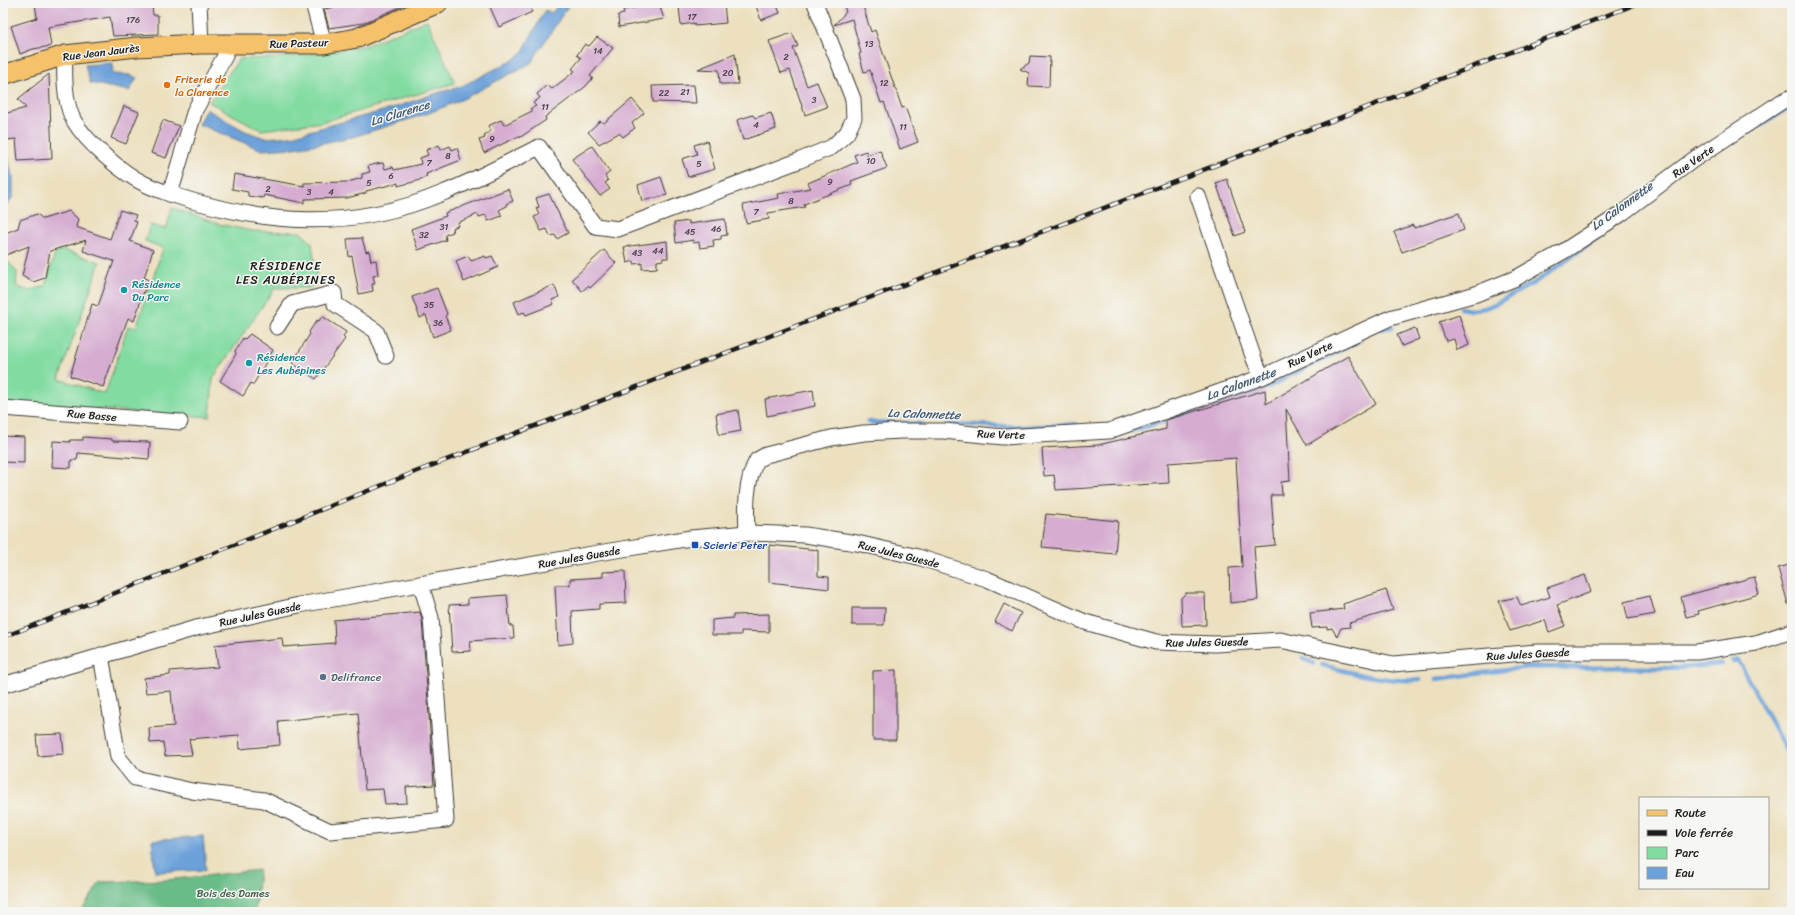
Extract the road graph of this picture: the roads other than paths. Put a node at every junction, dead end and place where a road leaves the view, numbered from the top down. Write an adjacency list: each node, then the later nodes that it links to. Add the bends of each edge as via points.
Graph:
1 (199, 3): 5 (street)
2 (313, 3): 7 (street)
3 (438, 3): 7 (main road, Rue Pasteur, via 357,38)
4 (815, 3): 11 (street, via 853,99 854,118 847,133 832,147 618,229 595,226 539,147 443,193 402,207 360,217 293,220 252,216)
5 (201, 44): 6 (main road, Rue Pasteur); 8 (main road, Rue Jean Jaurès, via 137,46)
6 (225, 44): 7 (main road, Rue Pasteur); 11 (street, via 226,54 195,110)
7 (324, 44)
8 (65, 55): 9 (main road, Rue Jean Jaurès); 11 (street, via 66,98 74,121 89,140 119,167 144,184)
9 (3, 75)
10 (1792, 97): 15 (street, Rue Verte, via 1693,160 1621,214 1516,278 1476,294 1390,318)
11 (170, 194)
12 (1198, 196): 15 (street)
13 (277, 327): 14 (street, via 292,304 334,293 335,304 376,331)
14 (386, 356)
15 (1262, 376): 18 (street, Rue Verte, via 1109,431 1003,437 944,431 872,432 831,438 772,454 757,460 754,466 748,495)
16 (3, 408): 17 (street, Rue Basse)
17 (180, 422)
18 (747, 534): 19 (street, Rue Jules Guesde, via 691,538); 20 (street, Rue Jules Guesde, via 805,535 857,543 918,557 987,579 1086,622 1156,642 1214,644 1280,640 1393,664 1536,652 1697,652 1756,643)
19 (421, 585): 21 (street, Rue Jules Guesde, via 299,605 196,628); 21 (street, via 431,618 446,820 330,831 264,800 192,792 135,778 118,757)
20 (1792, 631)
21 (101, 655): 22 (street, Rue Jules Guesde)
22 (3, 684)

